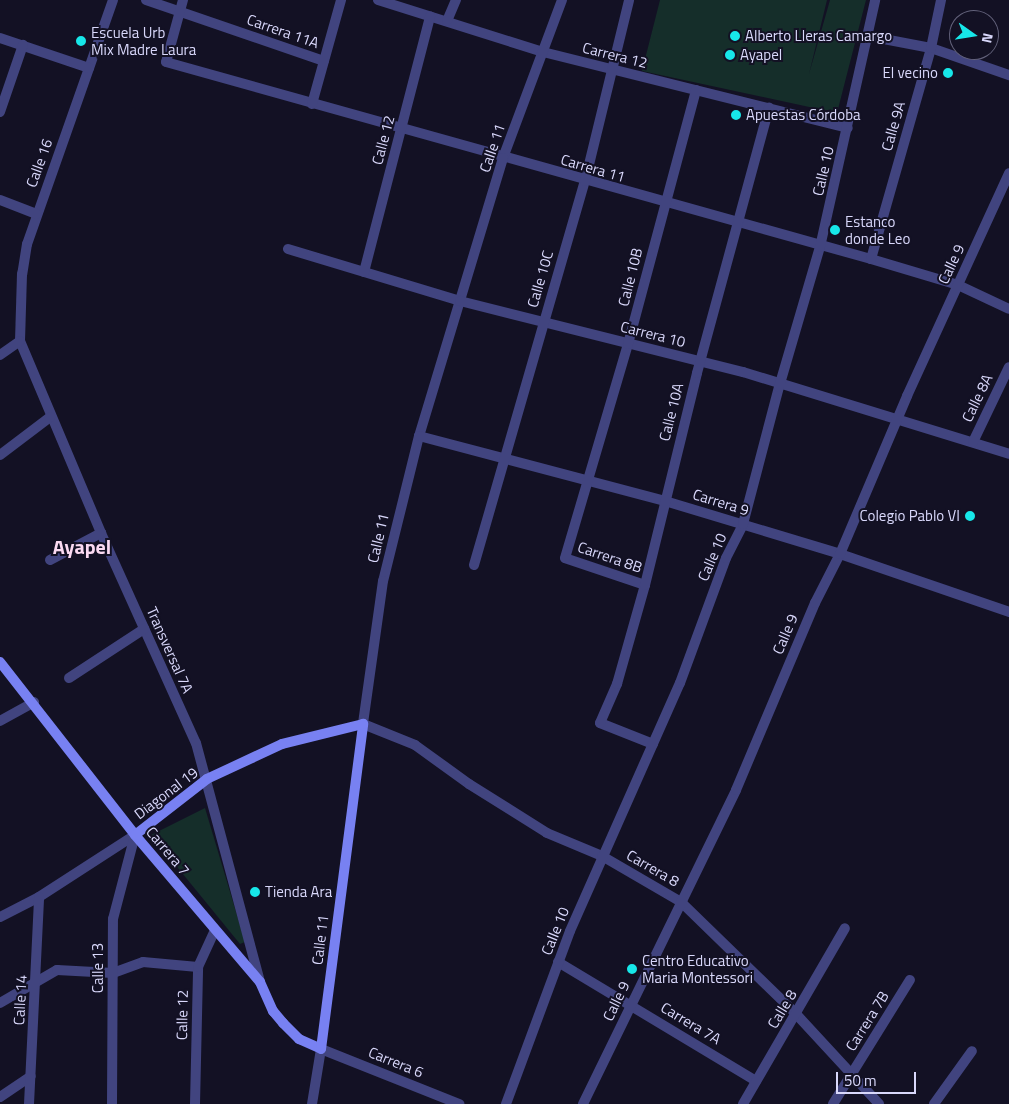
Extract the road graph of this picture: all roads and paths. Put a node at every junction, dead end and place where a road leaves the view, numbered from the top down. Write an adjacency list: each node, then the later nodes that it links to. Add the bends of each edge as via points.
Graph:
1 (112, 0): 20 (street, Calle 16)
2 (146, 0): 11 (street, Carrera 11A)
3 (183, 0): 11 (street)
4 (341, 0): 19 (street)
5 (378, 0): 12 (street, Carrera 12)
6 (456, 0): 13 (street)
7 (562, 0): 18 (street, Calle 11)
8 (629, 0): 21 (street, Calle 10C)
9 (876, 0): 14 (street, Calle 10)
10 (941, 0): 17 (street, Calle 9A)
11 (180, 11): 19 (street, Carrera 11A); 24 (street, Carrera 11, via 166,62)
12 (430, 16): 13 (street, Carrera 12); 28 (street, Calle 12)
13 (447, 22): 18 (street, Carrera 12)
14 (868, 36): 17 (street); 27 (street, Calle 10)
15 (0, 38): 16 (street)
16 (23, 45): 20 (street); 26 (street)
17 (930, 48): 22 (street); 38 (street, Calle 9A)
18 (543, 52): 21 (street, Carrera 12); 29 (street, Calle 11)
19 (324, 61): 24 (street)
20 (89, 68): 34 (street, Calle 16)
21 (613, 70): 23 (street, Carrera 12); 31 (street, Calle 10C)
22 (1009, 75)
23 (696, 90): 25 (street, Carrera 12); 33 (street, Calle 10B)
24 (312, 104): 28 (street, Carrera 11)
25 (769, 108): 27 (street, Carrera 12); 35 (street, Calle 10A)
26 (0, 112)
27 (848, 128): 36 (street, Calle 10)
28 (402, 130): 29 (street, Carrera 11); 39 (street, Calle 12)
29 (503, 158): 31 (street, Carrera 11); 41 (street, Calle 11)
30 (1009, 173): 40 (street, Calle 9)
31 (585, 181): 33 (street, Carrera 11); 43 (street, Calle 10C)
32 (0, 200): 34 (street)
33 (664, 204): 35 (street, Carrera 11); 45 (street, Calle 10B)
34 (36, 214): 44 (street, Calle 16, via 22,274)
35 (737, 224): 36 (street, Carrera 11); 47 (street, Calle 10A)
36 (820, 248): 38 (street, Carrera 11); 49 (street, Calle 10)
37 (288, 250): 39 (street, Carrera 10)
38 (870, 259): 40 (street, Carrera 11)
39 (364, 272): 41 (street, Carrera 10)
40 (958, 285): 42 (street, Carrera 11); 51 (street, Calle 9)
41 (460, 301): 43 (street, Carrera 10); 52 (street, Calle 11)
42 (1009, 309)
43 (544, 322): 45 (street, Carrera 10); 56 (street, Calle 10C)
44 (20, 341): 46 (street); 50 (street, Transversal 7A)
45 (628, 344): 47 (street, Carrera 10); 57 (street, Calle 10B)
46 (0, 355)
47 (700, 361): 49 (street, Carrera 10); 58 (street, Calle 10A)
48 (1009, 367): 53 (street, Calle 8A)
49 (780, 383): 51 (street, Carrera 10); 59 (street, Calle 10)
50 (50, 417): 55 (street); 60 (street, Transversal 7A)
51 (897, 418): 53 (street, Carrera 10); 61 (street, Calle 9)
52 (420, 436): 56 (street, Carrera 9); 72 (street, Calle 11, via 383,581)
53 (973, 442): 54 (street, Carrera 10)
54 (1009, 454)
55 (0, 455)
56 (506, 461): 57 (street, Carrera 9); 64 (street, Calle 10C)
57 (586, 480): 58 (street, Carrera 9); 62 (street, Calle 10B)
58 (665, 501): 59 (street, Carrera 9); 65 (street, Calle 10A)
59 (744, 524): 61 (street, Carrera 9); 73 (street, Calle 10, via 726,558 680,683)
60 (101, 533): 63 (street); 67 (street, Transversal 7A)
61 (840, 554): 66 (street, Carrera 9); 78 (street, Calle 9, via 815,603 736,790)
62 (565, 558): 65 (street, Carrera 8B)
63 (50, 560)
64 (474, 565)
65 (645, 586): 73 (street, Calle 10A, via 617,684 600,723)
66 (1009, 612)
67 (144, 629): 69 (street); 74 (street, Transversal 7A, via 196,743)
68 (0, 662): 70 (main road, Carrera 7)
69 (68, 678)
70 (34, 702): 71 (street); 75 (main road, Carrera 7)
71 (0, 721)
72 (363, 724): 74 (main road, Diagonal 19, via 282,744); 76 (street, Carrera 8, via 415,745 547,833); 91 (main road, Calle 11)
73 (653, 744): 76 (street, Calle 10)
74 (208, 779): 75 (main road, Diagonal 19); 87 (street, Transversal 7A)
75 (135, 835): 77 (street, Diagonal 19); 81 (main road, Carrera 7); 84 (street, Calle 13, via 113,919)
76 (602, 856): 78 (street, Carrera 8); 82 (street, Calle 10)
77 (39, 897): 79 (street, Diagonal 19); 86 (street, Calle 14)
78 (681, 902): 89 (street, Calle 9); 90 (street, Carrera 8)
79 (0, 916)
80 (845, 928): 90 (street, Calle 8)
81 (215, 930): 83 (street, Calle 12); 87 (main road, Carrera 7)
82 (558, 962): 89 (street, Carrera 7A); 102 (street, Calle 10)
83 (198, 967): 84 (street, via 143,962); 99 (street, Calle 12)
84 (113, 973): 86 (street, via 57,970); 98 (street, Calle 13)
85 (910, 980): 93 (street, Carrera 7B)
86 (36, 982): 88 (street); 94 (street, Calle 14)
87 (260, 982): 91 (main road, Carrera 7, via 273,1011 283,1023 299,1039)
88 (0, 1003)
89 (631, 1004): 95 (street, Carrera 7A); 103 (street, Calle 9)
90 (797, 1016): 93 (street, Carrera 8); 95 (street, Calle 8)
91 (321, 1049): 100 (street, Calle 11); 101 (street, Carrera 6)
92 (972, 1051): 107 (street)
93 (851, 1075): 105 (street, Carrera 7B); 106 (street, Carrera 8)
94 (31, 1076): 96 (street); 97 (street, Calle 14)
95 (756, 1081): 104 (street, Calle 8)
96 (0, 1097)
97 (29, 1104)
98 (112, 1104)
99 (195, 1104)
100 (312, 1104)
101 (459, 1104)
102 (506, 1104)
103 (582, 1104)
104 (743, 1104)
105 (834, 1104)
106 (879, 1104)
107 (934, 1104)

